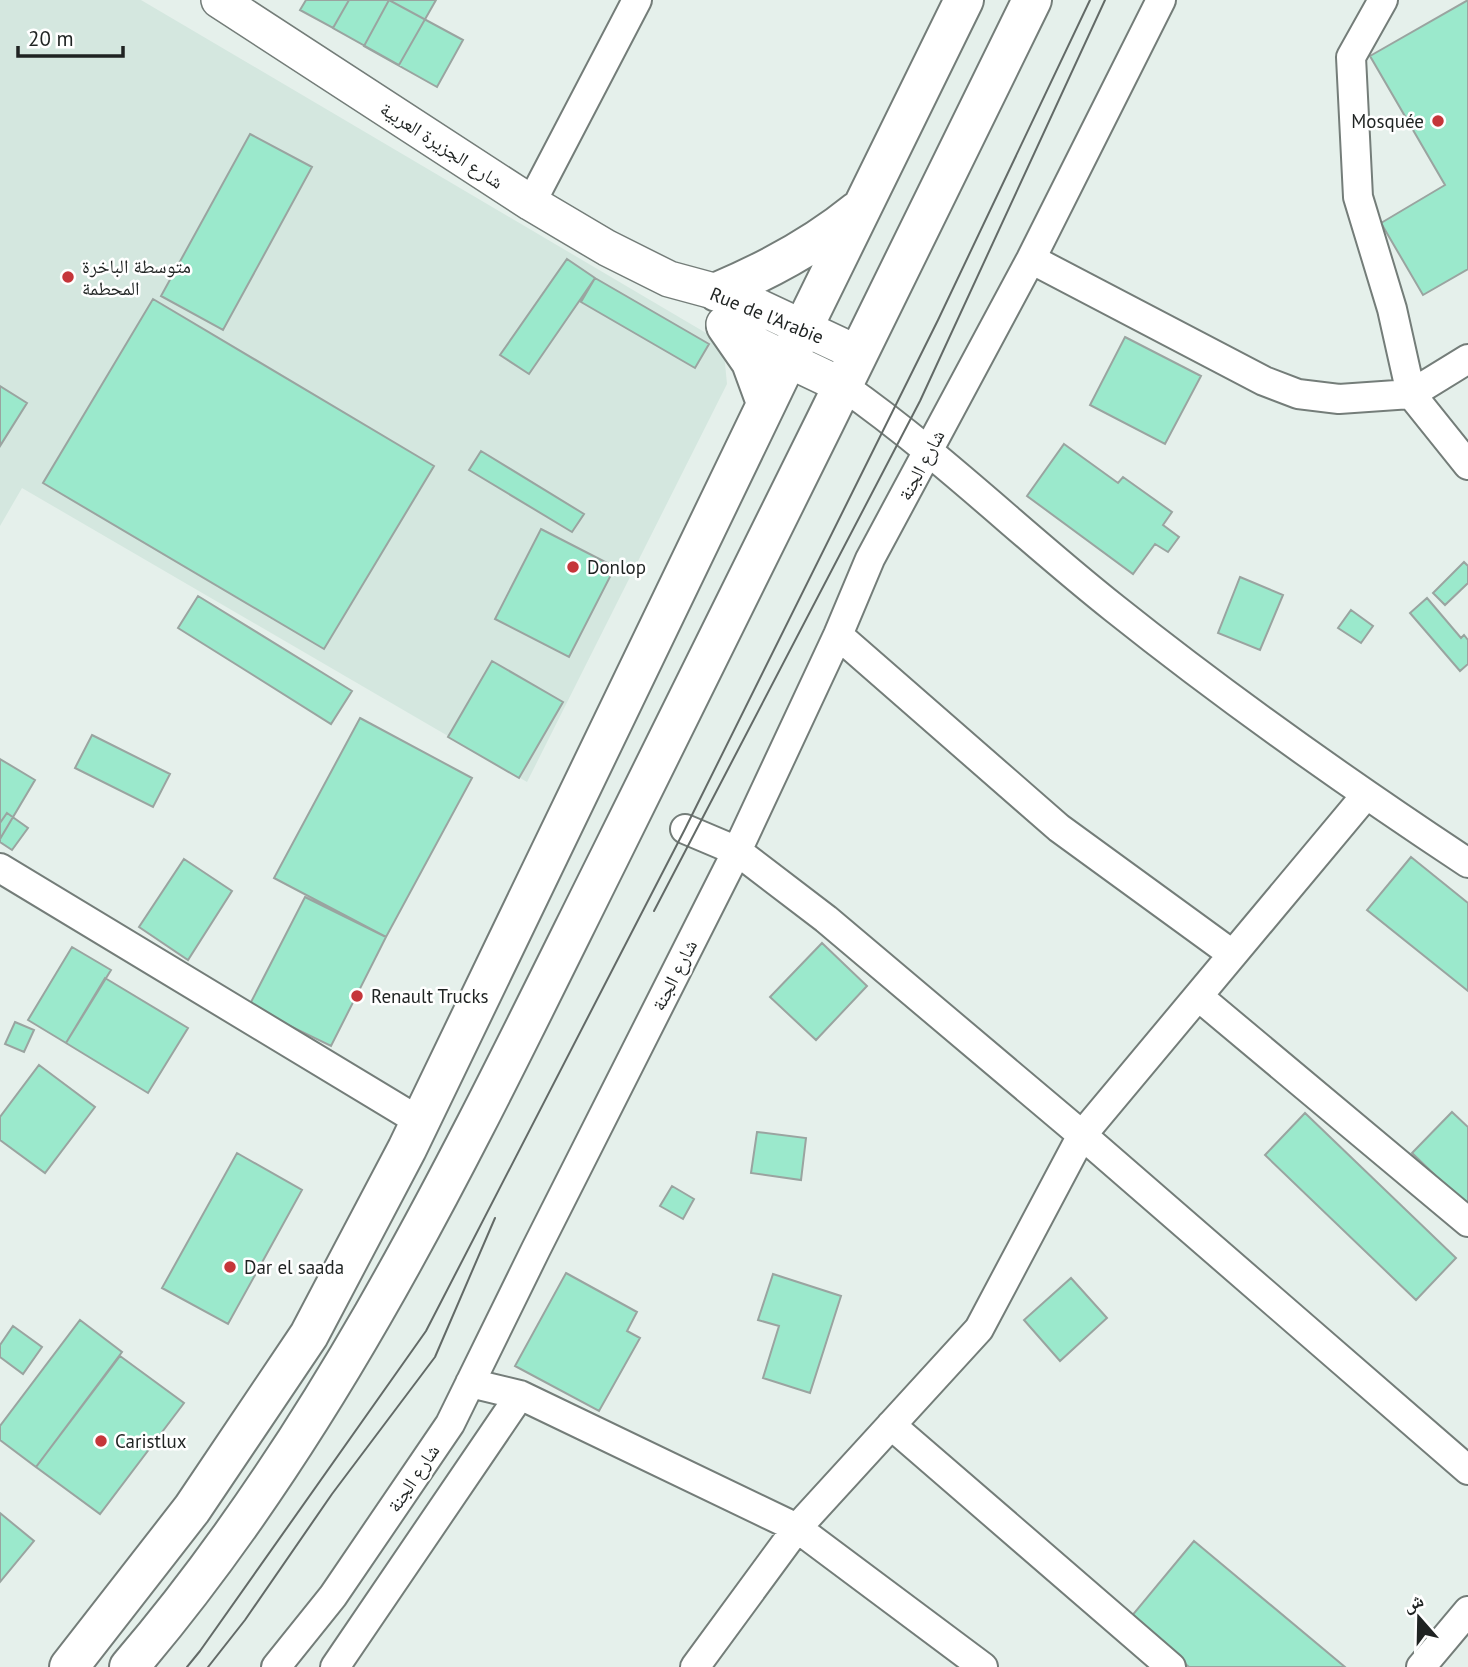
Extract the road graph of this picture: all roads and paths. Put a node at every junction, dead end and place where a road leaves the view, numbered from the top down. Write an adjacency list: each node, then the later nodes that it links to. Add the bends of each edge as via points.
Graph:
1 (219, 0): 7 (street, شارع الجزيرة العربية)
2 (636, 0): 7 (street)
3 (964, 0): 8 (main road)
4 (1032, 0): 14 (main road)
5 (1161, 0): 9 (street, شارع الجنة)
6 (1383, 0): 15 (street, via 1351,57 1357,197 1392,309)
7 (531, 202): 10 (street, شارع الجزيرة العربية)
8 (864, 205): 11 (main road); 12 (main road)
9 (1031, 259): 15 (street, via 1264,382 1298,394 1339,399); 17 (street, شارع الجنة)
10 (669, 279): 11 (street, Rue de l'Arabie)
11 (721, 309): 12 (street, Rue de l'Arabie, via 761,308); 16 (main road, via 751,362)
12 (795, 344): 14 (street, Rue de l'Arabie); 16 (main road)
13 (1468, 359): 15 (street)
14 (851, 370): 17 (street); 38 (main road, via 425,1222 282,1463 225,1546)
15 (1411, 394): 18 (street)
16 (766, 404): 27 (main road)
17 (929, 450): 19 (street, شارع الجنة, via 870,559); 20 (street, via 1113,608)
18 (1468, 465)
19 (838, 635): 22 (street, شارع الجنة); 25 (street, via 1059,828)
20 (1366, 795): 23 (street); 25 (street)
21 (685, 829): 22 (street)
22 (737, 850): 28 (street); 30 (street, شارع الجنة)
23 (1468, 863)
24 (0, 867): 27 (street)
25 (1232, 954): 26 (street)
26 (1199, 997): 28 (street); 29 (street)
27 (419, 1121): 37 (main road, via 309,1335 192,1509)
28 (1082, 1135): 32 (street, via 979,1329); 33 (street)
29 (1468, 1222)
30 (470, 1383): 31 (street); 39 (street, شارع الجنة, via 450,1424 333,1596)
31 (520, 1395): 34 (street); 40 (street)
32 (891, 1425): 34 (street); 42 (street)
33 (1468, 1470)
34 (797, 1528): 36 (street); 41 (street)
35 (1468, 1611): 43 (street)
36 (967, 1662)
37 (69, 1667)
38 (129, 1667)
39 (276, 1667)
40 (335, 1667)
41 (695, 1667)
42 (1171, 1667)
43 (1421, 1667)

